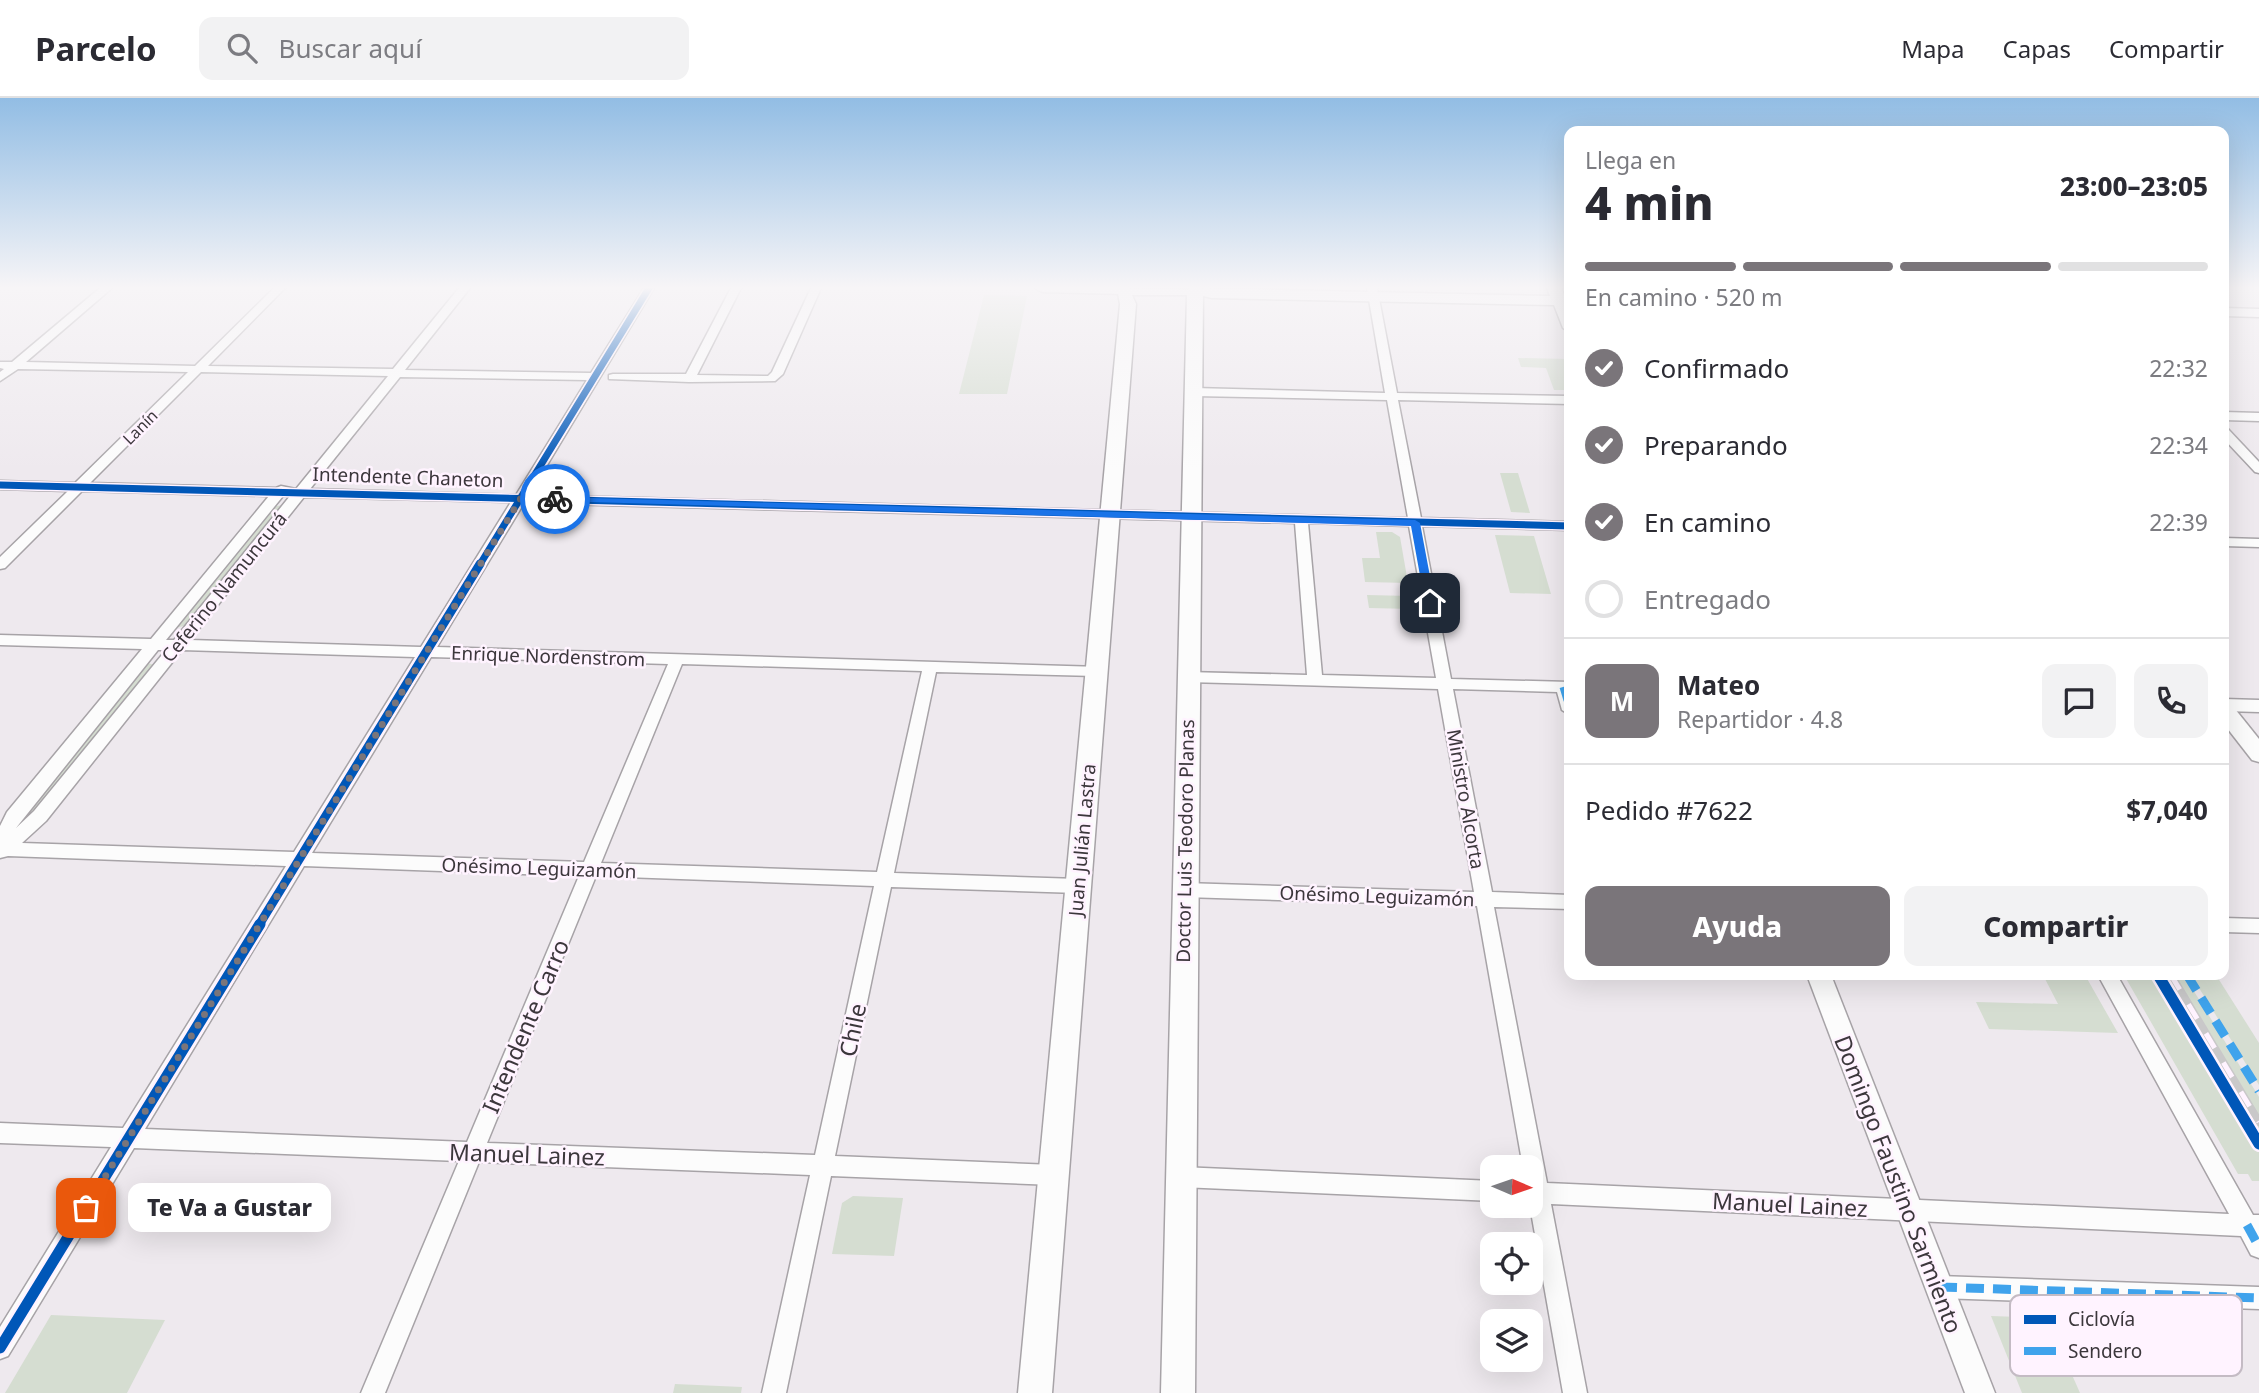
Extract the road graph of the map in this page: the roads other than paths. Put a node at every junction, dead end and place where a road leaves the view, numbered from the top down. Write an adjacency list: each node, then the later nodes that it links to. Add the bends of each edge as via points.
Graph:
1 (35, 348): 11 (street)
2 (218, 348): 12 (street, Lanín)
3 (417, 348): 13 (street, Ceferino Namuncurá)
4 (612, 348): 14 (street)
5 (705, 348): 17 (street)
6 (789, 348): 17 (street, via 771,379)
7 (1124, 348): 30 (highway, Juan Julián Lastra)
8 (1195, 348): 18 (highway, Doctor Luis Teodoro Planas)
9 (1383, 348): 19 (street, Ministro Alcorta)
10 (0, 365): 11 (street)
11 (15, 365): 12 (street); 16 (street)
12 (197, 369): 13 (street); 26 (street, Lanín)
13 (397, 373): 14 (street); 28 (street, Ceferino Namuncurá)
14 (595, 377): 29 (street)
15 (613, 377): 17 (street)
16 (0, 378)
17 (689, 379)
18 (1194, 392): 19 (street); 31 (highway, Doctor Luis Teodoro Planas)
19 (1392, 396): 20 (street); 33 (street, Ministro Alcorta)
20 (1564, 400)
21 (2229, 416): 22 (street)
22 (2259, 417)
23 (2229, 437): 24 (street)
24 (2259, 469)
25 (0, 485): 26 (street, Intendente Chaneton)
26 (79, 486): 27 (street, Intendente Chaneton); 37 (street, Lanín)
27 (281, 491): 28 (street, Intendente Chaneton); 39 (street, Ceferino Namuncurá)
28 (301, 491): 29 (street, Intendente Chaneton); 40 (street, Ceferino Namuncurá)
29 (521, 498): 30 (street, Intendente Chaneton); 41 (street)
30 (1110, 515): 31 (street, Intendente Chaneton); 44 (highway, Juan Julián Lastra)
31 (1192, 518): 32 (street, Intendente Chaneton); 45 (highway, Doctor Luis Teodoro Planas)
32 (1301, 520): 33 (street, Intendente Chaneton); 46 (street)
33 (1415, 523): 34 (street, Intendente Chaneton); 47 (street, Ministro Alcorta)
34 (1564, 526)
35 (2229, 542): 36 (street)
36 (2259, 544)
37 (0, 565)
38 (0, 640): 39 (street, Enrique Nordenstrom)
39 (155, 644): 40 (street, Enrique Nordenstrom); 53 (street, Ceferino Namuncurá, via 13,817)
40 (177, 645): 41 (street, Enrique Nordenstrom); 53 (street, Ceferino Namuncurá, via 40,816)
41 (426, 652): 42 (street, Enrique Nordenstrom); 54 (street)
42 (677, 659): 43 (street, Enrique Nordenstrom); 55 (street, Intendente Carro)
43 (930, 667): 44 (street, Enrique Nordenstrom); 56 (street, Chile)
44 (1097, 671): 57 (highway, Juan Julián Lastra)
45 (1187, 677): 46 (street); 58 (highway, Doctor Luis Teodoro Planas)
46 (1315, 680): 47 (street)
47 (1445, 684): 48 (street); 59 (street, Ministro Alcorta)
48 (1564, 687)
49 (2259, 706): 50 (street)
50 (2229, 707)
51 (2229, 714): 52 (main road)
52 (2259, 754)
53 (1, 851): 54 (street, Onésimo Leguizamón)
54 (299, 859): 55 (street, Onésimo Leguizamón); 66 (street)
55 (590, 870): 56 (street, Onésimo Leguizamón); 67 (street, Intendente Carro)
56 (884, 880): 57 (street, Onésimo Leguizamón); 69 (street, Chile)
57 (1078, 886): 70 (highway, Juan Julián Lastra)
58 (1184, 890): 59 (street, Onésimo Leguizamón); 71 (highway, Doctor Luis Teodoro Planas)
59 (1485, 900): 60 (street, Onésimo Leguizamón); 68 (street, Ministro Alcorta)
60 (1564, 902)
61 (2229, 925): 62 (street)
62 (2259, 926)
63 (1821, 980): 74 (main road, Domingo Faustino Sarmiento)
64 (2110, 980): 76 (street)
65 (0, 1133): 66 (street, Manuel Lainez)
66 (129, 1138): 67 (street, Manuel Lainez); 80 (street)
67 (473, 1152): 69 (street, Manuel Lainez); 81 (street, Intendente Carro)
68 (1529, 1155)
69 (823, 1166): 70 (street, Manuel Lainez); 82 (street, Chile)
70 (1054, 1175): 83 (highway, Juan Julián Lastra)
71 (1181, 1177): 72 (street); 84 (highway, Doctor Luis Teodoro Planas)
72 (1480, 1190)
73 (1544, 1193): 74 (street, Manuel Lainez)
74 (1909, 1210): 76 (street, Manuel Lainez); 78 (main road, Domingo Faustino Sarmiento)
75 (1540, 1218): 85 (street, Ministro Alcorta)
76 (2253, 1226): 77 (street)
77 (2259, 1247)
78 (1939, 1287): 79 (street); 86 (main road, Domingo Faustino Sarmiento)
79 (2172, 1295)
80 (0, 1348)
81 (373, 1393)
82 (774, 1393)
83 (1035, 1393)
84 (1178, 1393)
85 (1575, 1393)
86 (1980, 1393)

